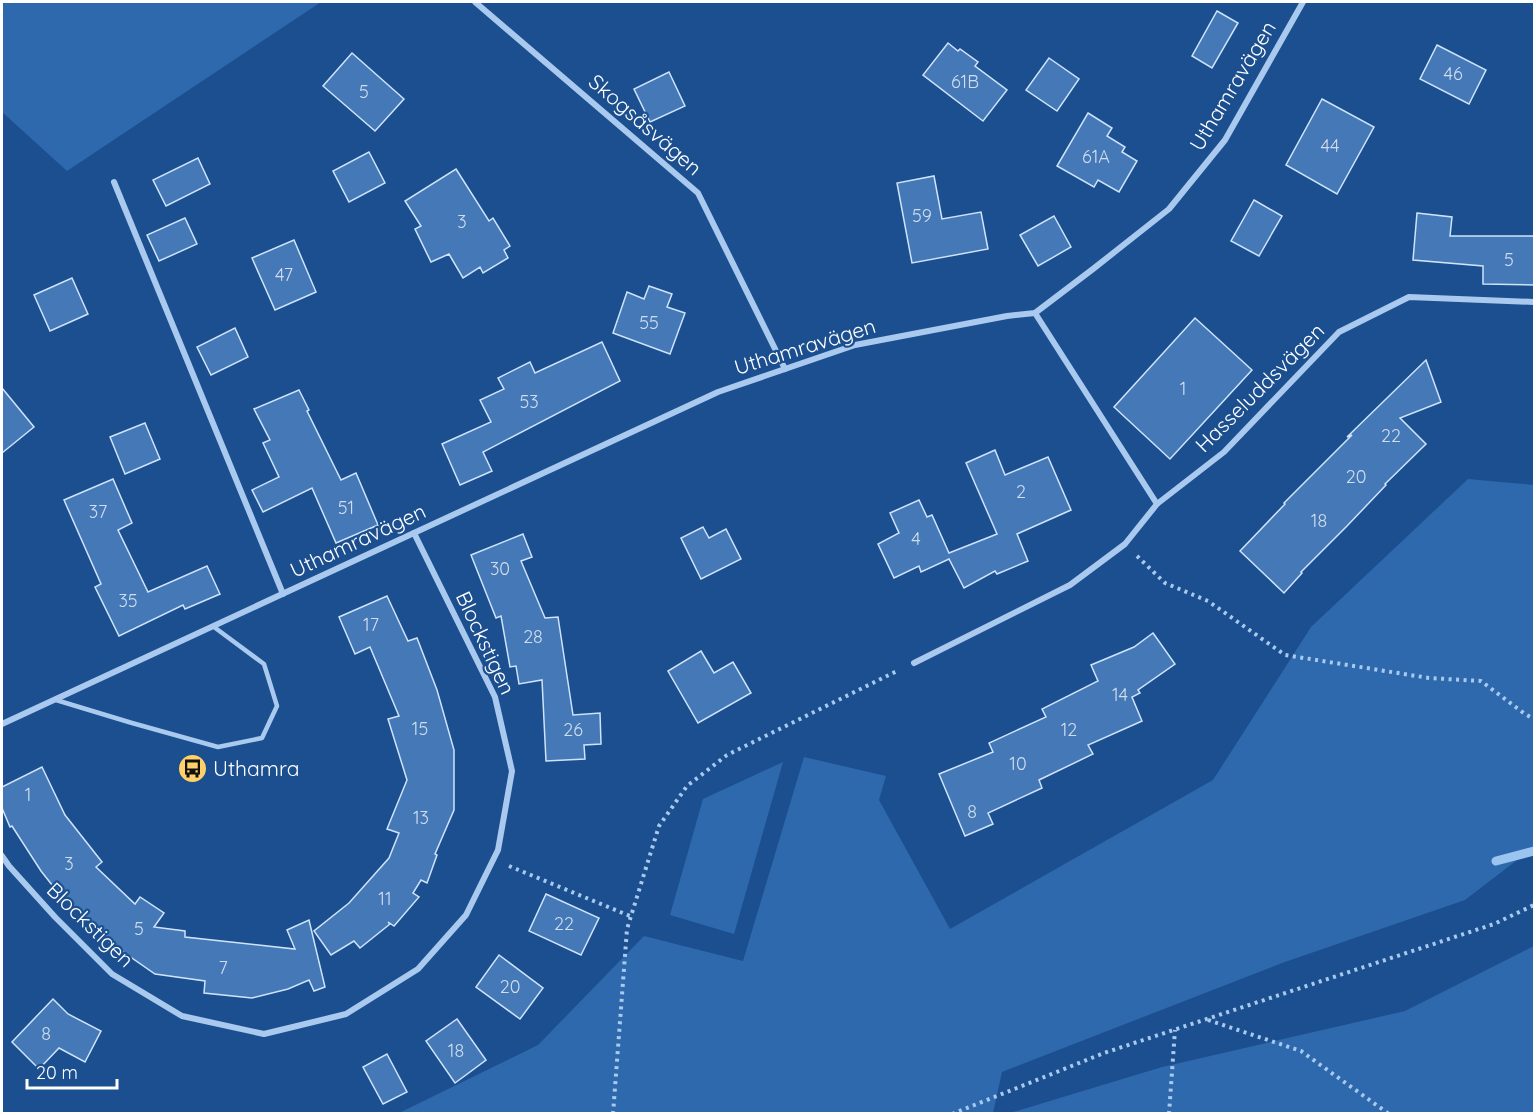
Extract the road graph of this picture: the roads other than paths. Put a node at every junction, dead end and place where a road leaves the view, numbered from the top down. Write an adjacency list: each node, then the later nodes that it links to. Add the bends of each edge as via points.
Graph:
1 (475, 2): 6 (street, Skogsåsvägen, via 698,193)
2 (1303, 2): 5 (street, Uthamravägen, via 1225,140 1169,209)
3 (114, 182): 9 (street, Uthamravägen)
4 (1534, 302): 7 (street, Hasseluddsvägen, via 1409,297 1339,332 1224,452)
5 (1035, 313): 6 (street, Uthamravägen, via 855,345); 7 (street)
6 (785, 369): 8 (street, Uthamravägen, via 718,392)
7 (1156, 504): 11 (street, Hasseluddsvägen, via 1125,544 1070,585)
8 (414, 533): 9 (street, Uthamravägen); 14 (street, Blockstigen, via 495,697 512,771 498,850 466,915 418,969 346,1014 264,1034 182,1016 112,975)
9 (283, 594): 10 (street, Uthamravägen)
10 (214, 627): 12 (street, Uthamravägen); 12 (lane, via 264,664 277,706 262,738 218,747)
11 (914, 663)
12 (56, 700): 13 (street, Uthamravägen)
13 (2, 724)
14 (2, 856)

